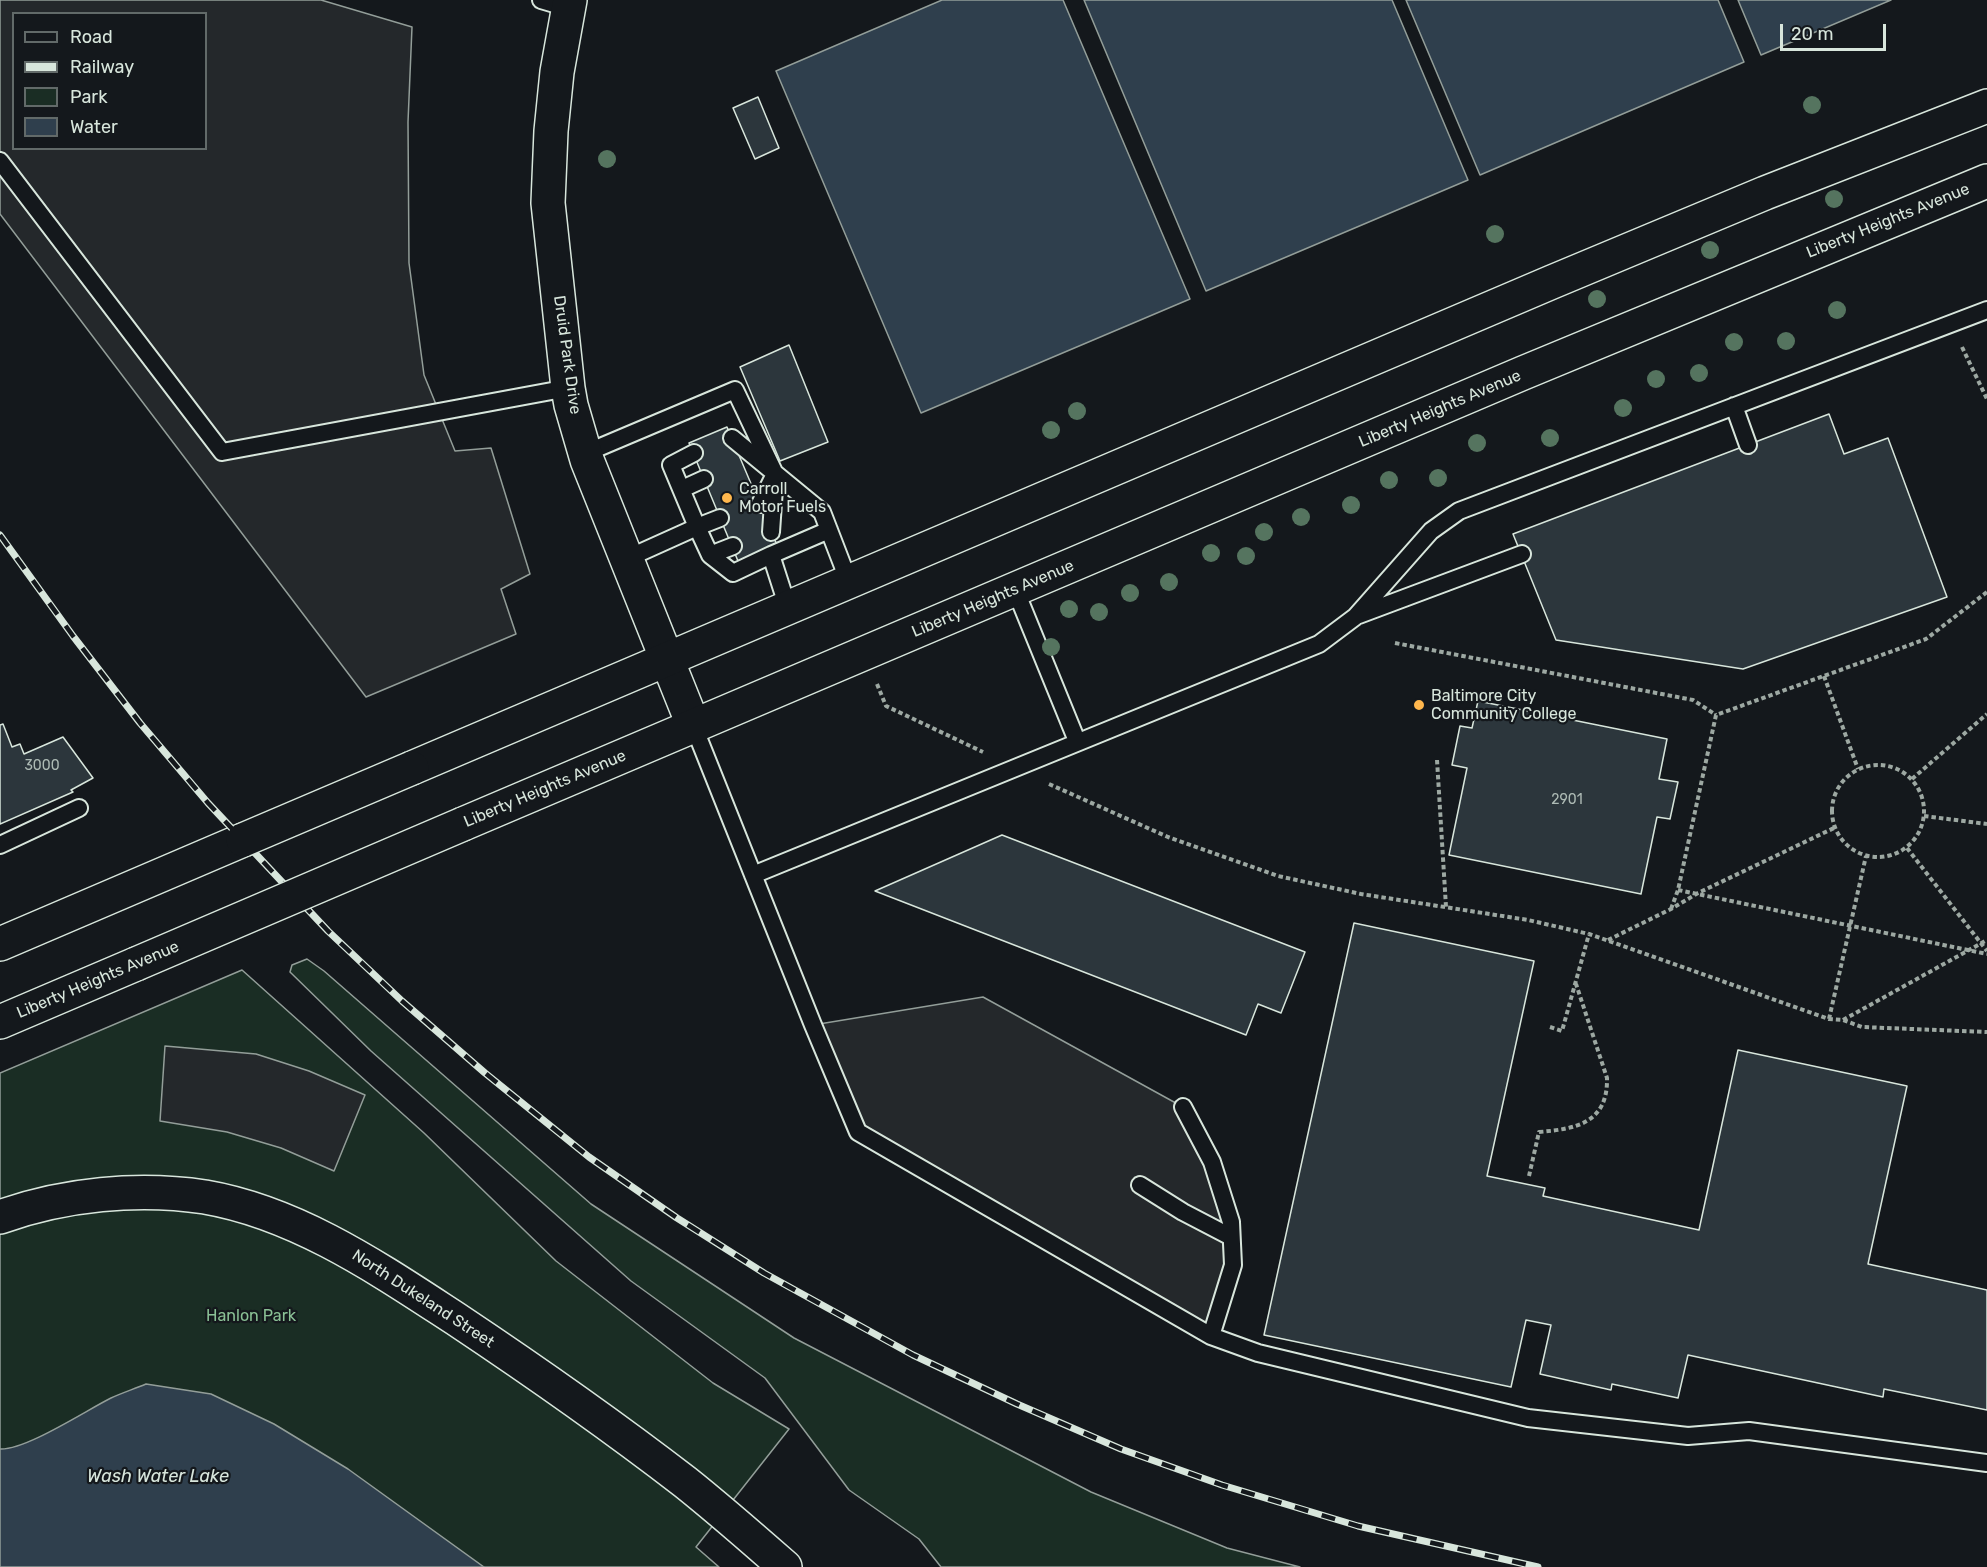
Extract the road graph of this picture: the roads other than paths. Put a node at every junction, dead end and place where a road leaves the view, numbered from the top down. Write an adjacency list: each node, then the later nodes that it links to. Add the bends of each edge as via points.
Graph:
1 (560, 3): 6 (main road, Druid Park Drive, via 548,203)
2 (1987, 106): 26 (main road, via 1765,193)
3 (0, 161): 6 (lane, via 222,452)
4 (1987, 181): 27 (main road, Liberty Heights Avenue, via 1522,373)
5 (1987, 309): 7 (lane)
6 (568, 388): 10 (main road, Druid Park Drive)
7 (1734, 406): 9 (lane); 29 (lane, via 1458,511 1431,531)
8 (732, 438): 13 (lane)
9 (1748, 445)
10 (586, 453): 13 (lane, via 735,390); 25 (main road, Druid Park Drive)
11 (694, 453): 15 (lane, via 671,465)
12 (742, 462): 13 (lane)
13 (775, 474): 16 (lane); 19 (lane, via 822,512); 20 (lane)
14 (704, 479): 15 (lane)
15 (682, 489): 18 (lane)
16 (759, 504)
17 (720, 518): 18 (lane)
18 (698, 527): 23 (lane); 25 (lane)
19 (829, 530): 24 (lane); 26 (lane)
20 (771, 532)
21 (733, 546): 23 (lane)
22 (1522, 554): 29 (lane)
23 (710, 555): 24 (lane, via 733,573)
24 (771, 555): 28 (lane)
25 (626, 559): 30 (main road, Druid Park Drive)
26 (849, 582): 28 (main road)
27 (1015, 590): 31 (main road, Liberty Heights Avenue); 32 (lane)
28 (788, 608): 30 (main road)
29 (1355, 617): 32 (lane, via 1319,644)
30 (667, 660): 31 (main road, Druid Park Drive); 36 (main road, bridge)
31 (694, 727): 35 (lane); 37 (main road, Liberty Heights Avenue, bridge)
32 (1077, 741): 35 (lane)
33 (79, 808): 34 (lane)
34 (0, 845)
35 (753, 875): 42 (lane, via 858,1132)
36 (0, 944)
37 (0, 1022)
38 (1183, 1107): 41 (lane, via 1212,1162)
39 (1140, 1185): 41 (lane)
40 (0, 1217): 44 (main road, North Dukeland Street, via 83,1197 161,1192 207,1198 297,1225 398,1281 520,1361 685,1483)
41 (1232, 1237): 42 (lane, via 1233,1264)
42 (1211, 1336): 43 (lane, via 1258,1353 1528,1419 1688,1436 1749,1431)
43 (1987, 1462)
44 (785, 1567)

